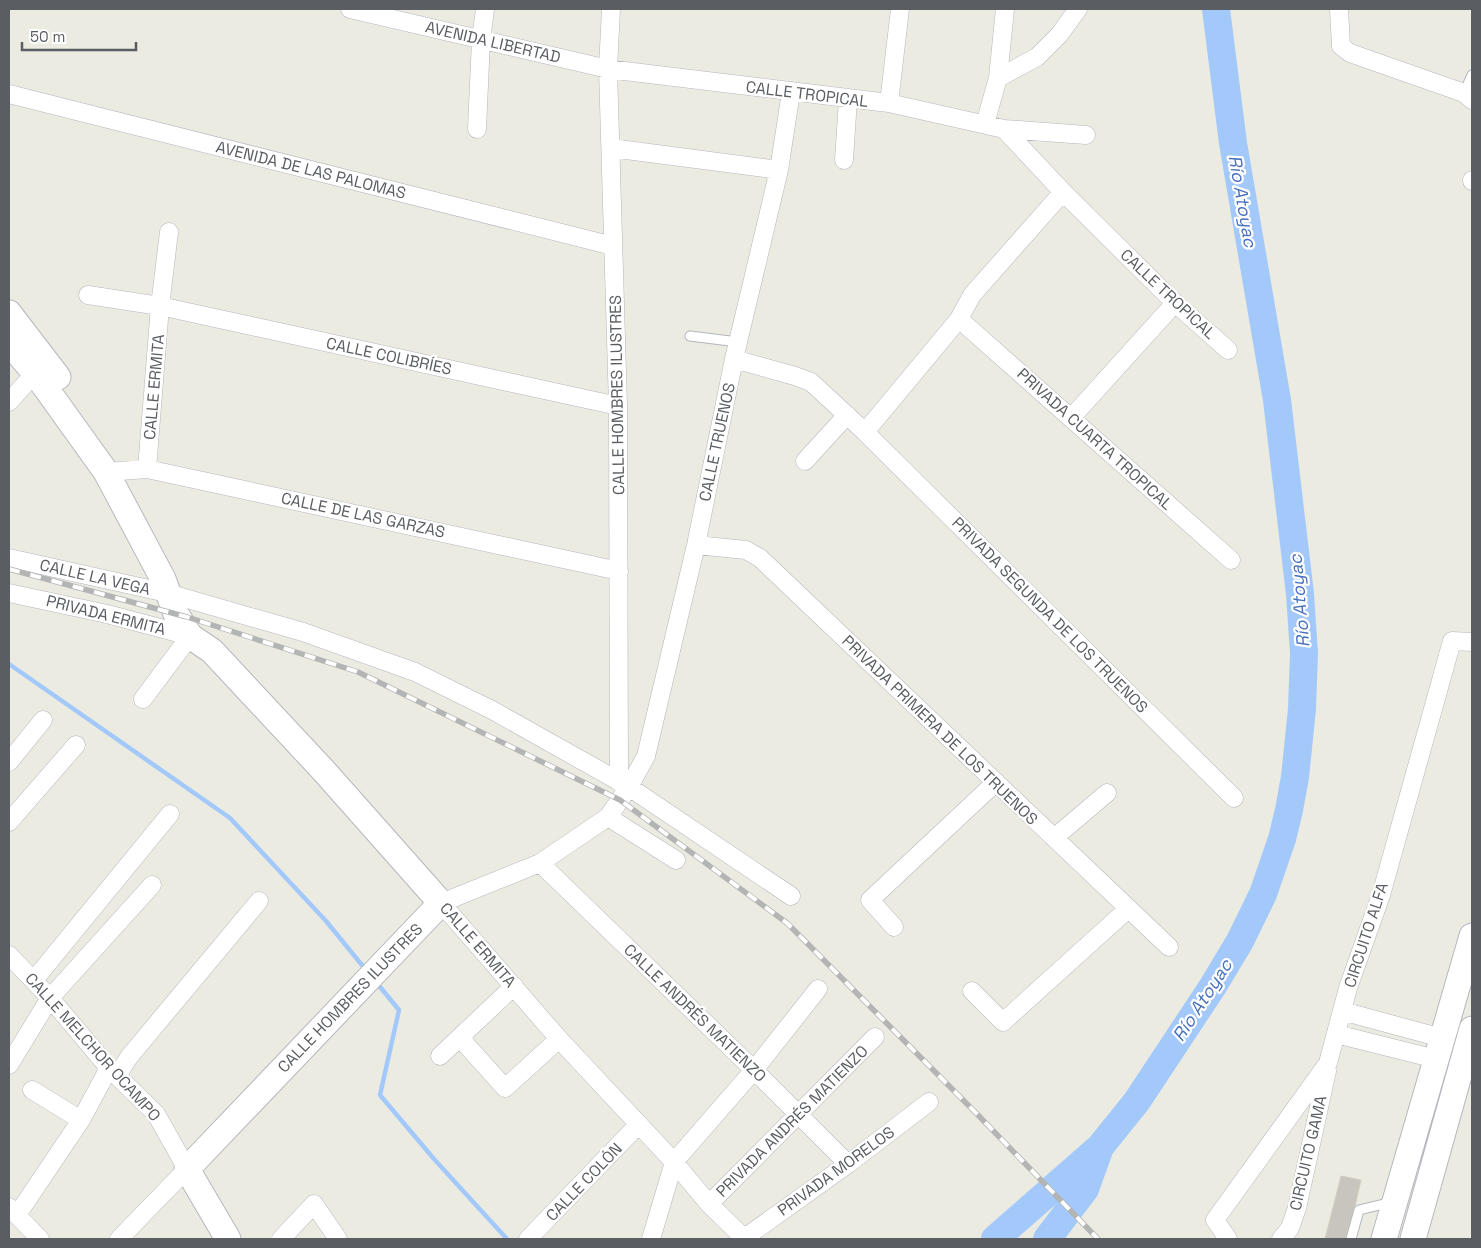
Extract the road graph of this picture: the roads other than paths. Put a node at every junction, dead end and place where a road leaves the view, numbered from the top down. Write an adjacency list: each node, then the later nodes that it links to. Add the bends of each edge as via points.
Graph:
1 (350, 9): 8 (street, AVENIDA LIBERTAD)
2 (485, 9): 10 (street)
3 (611, 9): 11 (street, CALLE HOMBRES ILUSTRES)
4 (900, 9): 18 (street)
5 (1005, 9): 13 (street)
6 (1078, 9): 13 (street, via 1037,57)
7 (1340, 9): 16 (street, via 1341,46 1350,54)
8 (375, 12): 9 (street, AVENIDA LIBERTAD)
9 (422, 17): 10 (street, AVENIDA LIBERTAD)
10 (481, 40): 11 (street, AVENIDA LIBERTAD); 20 (street)
11 (608, 69): 14 (street, CALLE TROPICAL); 23 (street, CALLE HOMBRES ILUSTRES)
12 (1472, 75): 16 (lane)
13 (998, 78): 19 (street)
14 (792, 92): 17 (street, CALLE TROPICAL); 25 (street, CALLE TRUENOS)
15 (9, 94): 28 (street, AVENIDA DE LAS PALOMAS)
16 (1468, 97)
17 (848, 98): 18 (street, CALLE TROPICAL); 24 (street)
18 (888, 103): 19 (street, CALLE TROPICAL)
19 (985, 124): 21 (street, CALLE TROPICAL)
20 (476, 129)
21 (1004, 129): 22 (street, CALLE TROPICAL); 26 (street, CALLE TROPICAL)
22 (1086, 135)
23 (611, 148): 25 (street); 28 (street, CALLE HOMBRES ILUSTRES)
24 (844, 160)
25 (779, 170): 35 (street, CALLE TRUENOS)
26 (1063, 192): 30 (street, CALLE TROPICAL); 33 (street, via 972,295)
27 (169, 232): 31 (street, CALLE ERMITA)
28 (613, 246): 41 (street, CALLE HOMBRES ILUSTRES)
29 (88, 295): 31 (street, CALLE COLIBRÍES)
30 (1175, 303): 37 (street, CALLE TROPICAL); 43 (street)
31 (160, 306): 41 (street, CALLE COLIBRÍES); 46 (street, CALLE ERMITA)
32 (9, 313): 39 (street)
33 (959, 319): 43 (street, PRIVADA CUARTA TROPICAL); 44 (street)
34 (690, 336): 35 (lane)
35 (738, 342): 38 (street, CALLE TRUENOS)
36 (9, 343): 39 (street)
37 (1228, 350)
38 (734, 360): 42 (street, PRIVADA SEGUNDA DE LOS TRUENOS, via 811,382); 47 (street, CALLE TRUENOS)
39 (40, 367): 40 (street); 46 (street, CALLE ERMITA)
40 (9, 402)
41 (618, 406): 50 (street, CALLE HOMBRES ILUSTRES)
42 (847, 416): 44 (street, PRIVADA SEGUNDA DE LOS TRUENOS); 45 (street)
43 (1071, 418): 49 (street, PRIVADA CUARTA TROPICAL)
44 (865, 432): 62 (street, PRIVADA SEGUNDA DE LOS TRUENOS)
45 (805, 461)
46 (126, 470): 50 (street, CALLE DE LAS GARZAS); 52 (street, CALLE ERMITA, via 175,576)
47 (696, 545): 59 (street, PRIVADA PRIMERA DE LOS TRUENOS, via 746,550 760,558); 60 (street, CALLE TRUENOS, via 646,756)
48 (9, 558): 52 (street, CALLE LA VEGA)
49 (1231, 560)
50 (619, 571): 60 (street, CALLE HOMBRES ILUSTRES)
51 (9, 593): 53 (street, PRIVADA ERMITA, via 107,614)
52 (174, 596): 53 (street, CALLE ERMITA); 60 (street, CALLE LA VEGA, via 303,632 415,672 492,710)
53 (202, 641): 55 (street); 72 (street, CALLE ERMITA, via 324,771)
54 (1472, 642): 83 (street, CIRCUITO ALFA, via 1452,641 1381,895)
55 (144, 699)
56 (44, 720): 58 (street)
57 (76, 745): 65 (street)
58 (9, 762)
59 (996, 782): 66 (street, PRIVADA PRIMERA DE LOS TRUENOS); 74 (street, via 870,900)
60 (624, 785): 64 (street, CALLE HOMBRES ILUSTRES); 70 (street, CALLE LA VEGA)
61 (1107, 794): 66 (street)
62 (1234, 798)
63 (170, 814): 78 (street)
64 (608, 817): 67 (street); 68 (street, CALLE HOMBRES ILUSTRES)
65 (9, 822)
66 (1054, 838): 73 (street, PRIVADA PRIMERA DE LOS TRUENOS)
67 (676, 860)
68 (540, 863): 72 (street, CALLE HOMBRES ILUSTRES); 93 (street, CALLE ANDRÉS MATIENZO)
69 (152, 885): 82 (street)
70 (791, 896)
71 (259, 901): 94 (street)
72 (441, 903): 79 (street, CALLE ERMITA); 102 (street, CALLE HOMBRES ILUSTRES)
73 (1128, 909): 76 (street, PRIVADA PRIMERA DE LOS TRUENOS); 81 (street, via 1002,1022)
74 (894, 927)
75 (1472, 936): 89 (street)
76 (1168, 947)
77 (9, 955): 78 (street, CALLE MELCHOR OCAMPO)
78 (34, 980): 82 (street, CALLE MELCHOR OCAMPO)
79 (514, 986): 87 (street); 88 (street, CALLE ERMITA)
80 (818, 989): 93 (street)
81 (972, 991)
82 (50, 998): 92 (street); 94 (street, CALLE MELCHOR OCAMPO)
83 (1342, 1011): 85 (street, CIRCUITO ALFA); 89 (street)
84 (1472, 1031): 118 (street)
85 (1336, 1034): 89 (street); 91 (street, CIRCUITO ALFA)
86 (875, 1037): 97 (street, PRIVADA ANDRÉS MATIENZO)
87 (460, 1038): 88 (street, via 505,1088); 90 (street)
88 (559, 1039): 99 (street, CALLE ERMITA)
89 (1439, 1048): 103 (street)
90 (440, 1056)
91 (1328, 1063): 114 (street, CIRCUITO ALFA, via 1215,1220); 115 (street, CIRCUITO GAMA, via 1297,1208 1290,1228)
92 (9, 1064)
93 (754, 1070): 97 (street, CALLE ANDRÉS MATIENZO); 100 (street)
94 (113, 1072): 98 (street); 102 (street, CALLE MELCHOR OCAMPO, via 156,1114)
95 (32, 1090): 98 (street)
96 (929, 1102): 101 (street, PRIVADA MORELOS)
97 (797, 1114): 101 (street, CALLE ANDRÉS MATIENZO); 104 (street, PRIVADA ANDRÉS MATIENZO)
98 (82, 1120): 105 (street)
99 (639, 1124): 100 (street, CALLE ERMITA); 111 (street, CALLE COLÓN)
100 (674, 1162): 104 (street, CALLE ERMITA); 112 (street)
101 (848, 1164): 113 (street, PRIVADA MORELOS)
102 (187, 1169): 107 (street, CALLE HOMBRES ILUSTRES); 108 (street)
103 (1394, 1201): 116 (lane, via 1359,1210); 117 (street)
104 (708, 1204): 113 (street, CALLE ERMITA)
105 (13, 1211): 106 (street)
106 (40, 1239)
107 (119, 1239)
108 (228, 1239)
109 (280, 1239): 110 (street, via 314,1204)
110 (338, 1239)
111 (528, 1239)
112 (651, 1239)
113 (744, 1239)
114 (1228, 1239)
115 (1281, 1239)
116 (1351, 1239)
117 (1384, 1239)
118 (1413, 1239)

